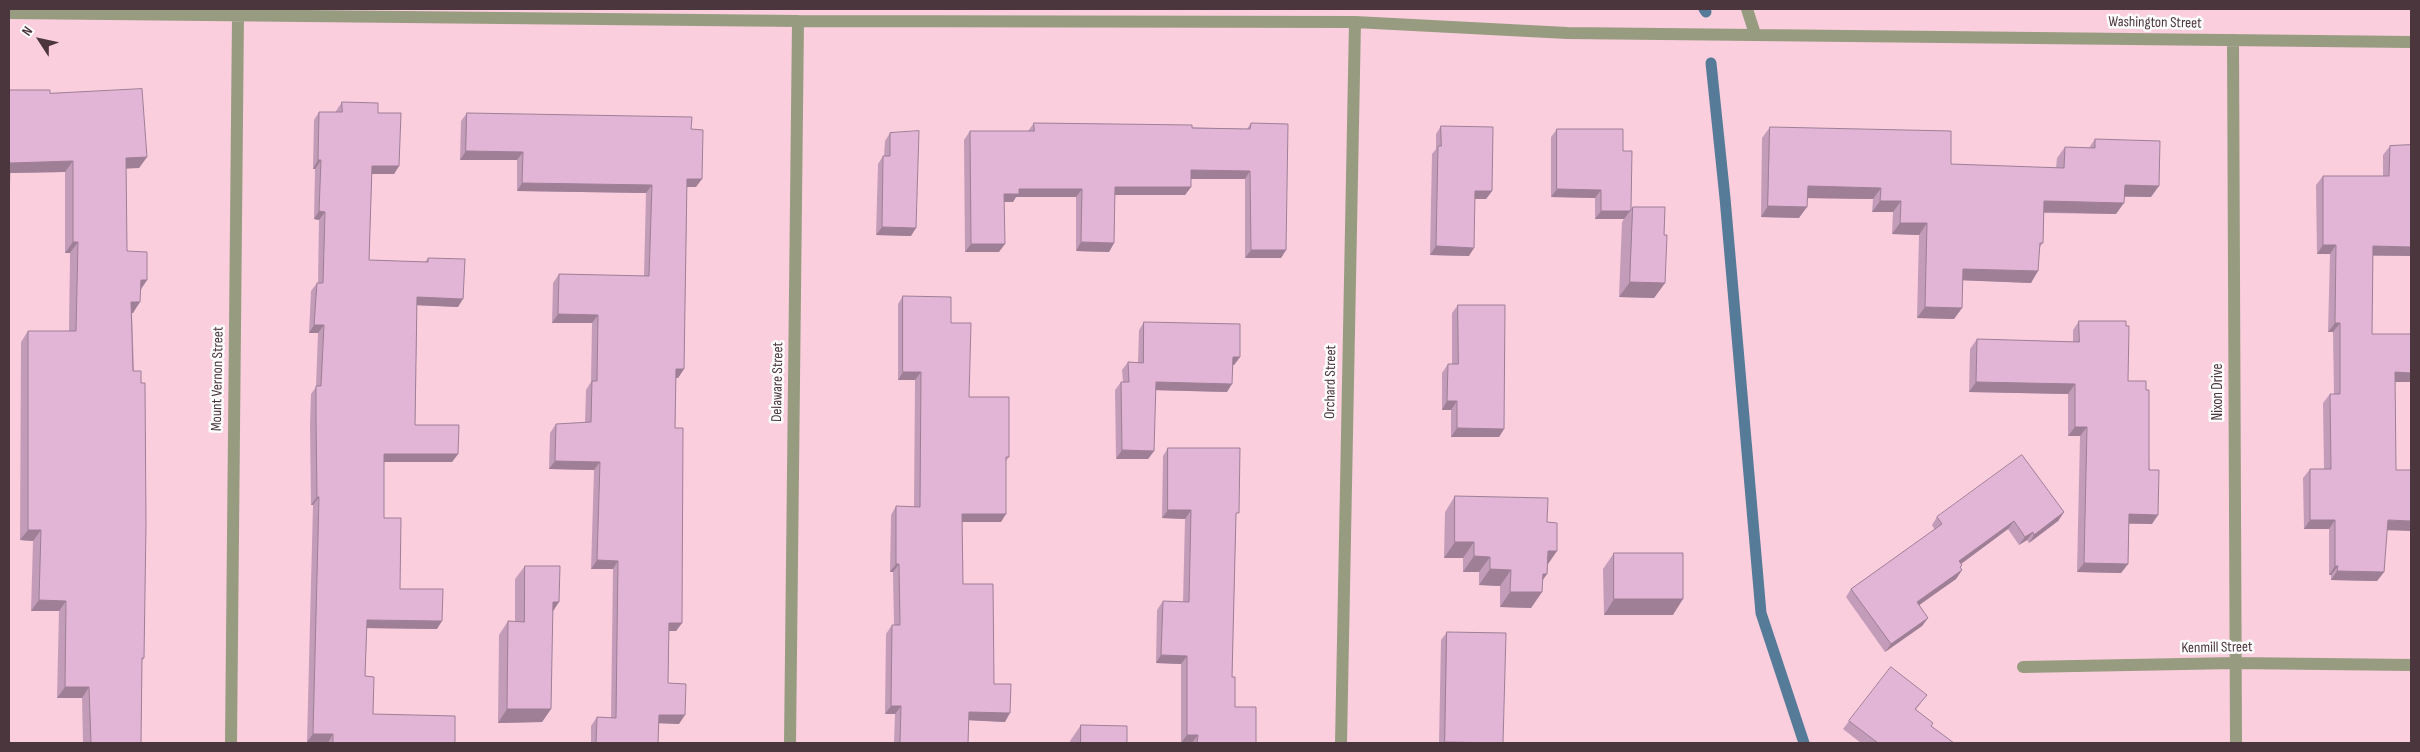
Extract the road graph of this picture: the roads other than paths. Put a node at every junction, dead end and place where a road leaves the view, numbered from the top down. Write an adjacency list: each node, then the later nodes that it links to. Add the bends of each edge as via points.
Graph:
1 (1747, 9): 6 (street)
2 (9, 13): 3 (street, Washington Street)
3 (238, 15): 4 (street, Washington Street); 12 (street, Mount Vernon Street)
4 (798, 21): 5 (street, Washington Street); 13 (street, Delaware Street)
5 (1354, 22): 6 (street, Washington Street, via 1567,33); 14 (street, Orchard Street)
6 (1755, 34): 7 (street, Washington Street)
7 (2233, 40): 8 (street, Washington Street); 9 (street, Nixon Drive)
8 (2411, 42)
9 (2236, 663): 10 (street, Kenmill Street); 11 (street, Kenmill Street); 15 (street, Nixon Drive)
10 (2411, 665)
11 (2022, 667)
12 (231, 743)
13 (790, 743)
14 (1341, 743)
15 (2236, 743)

